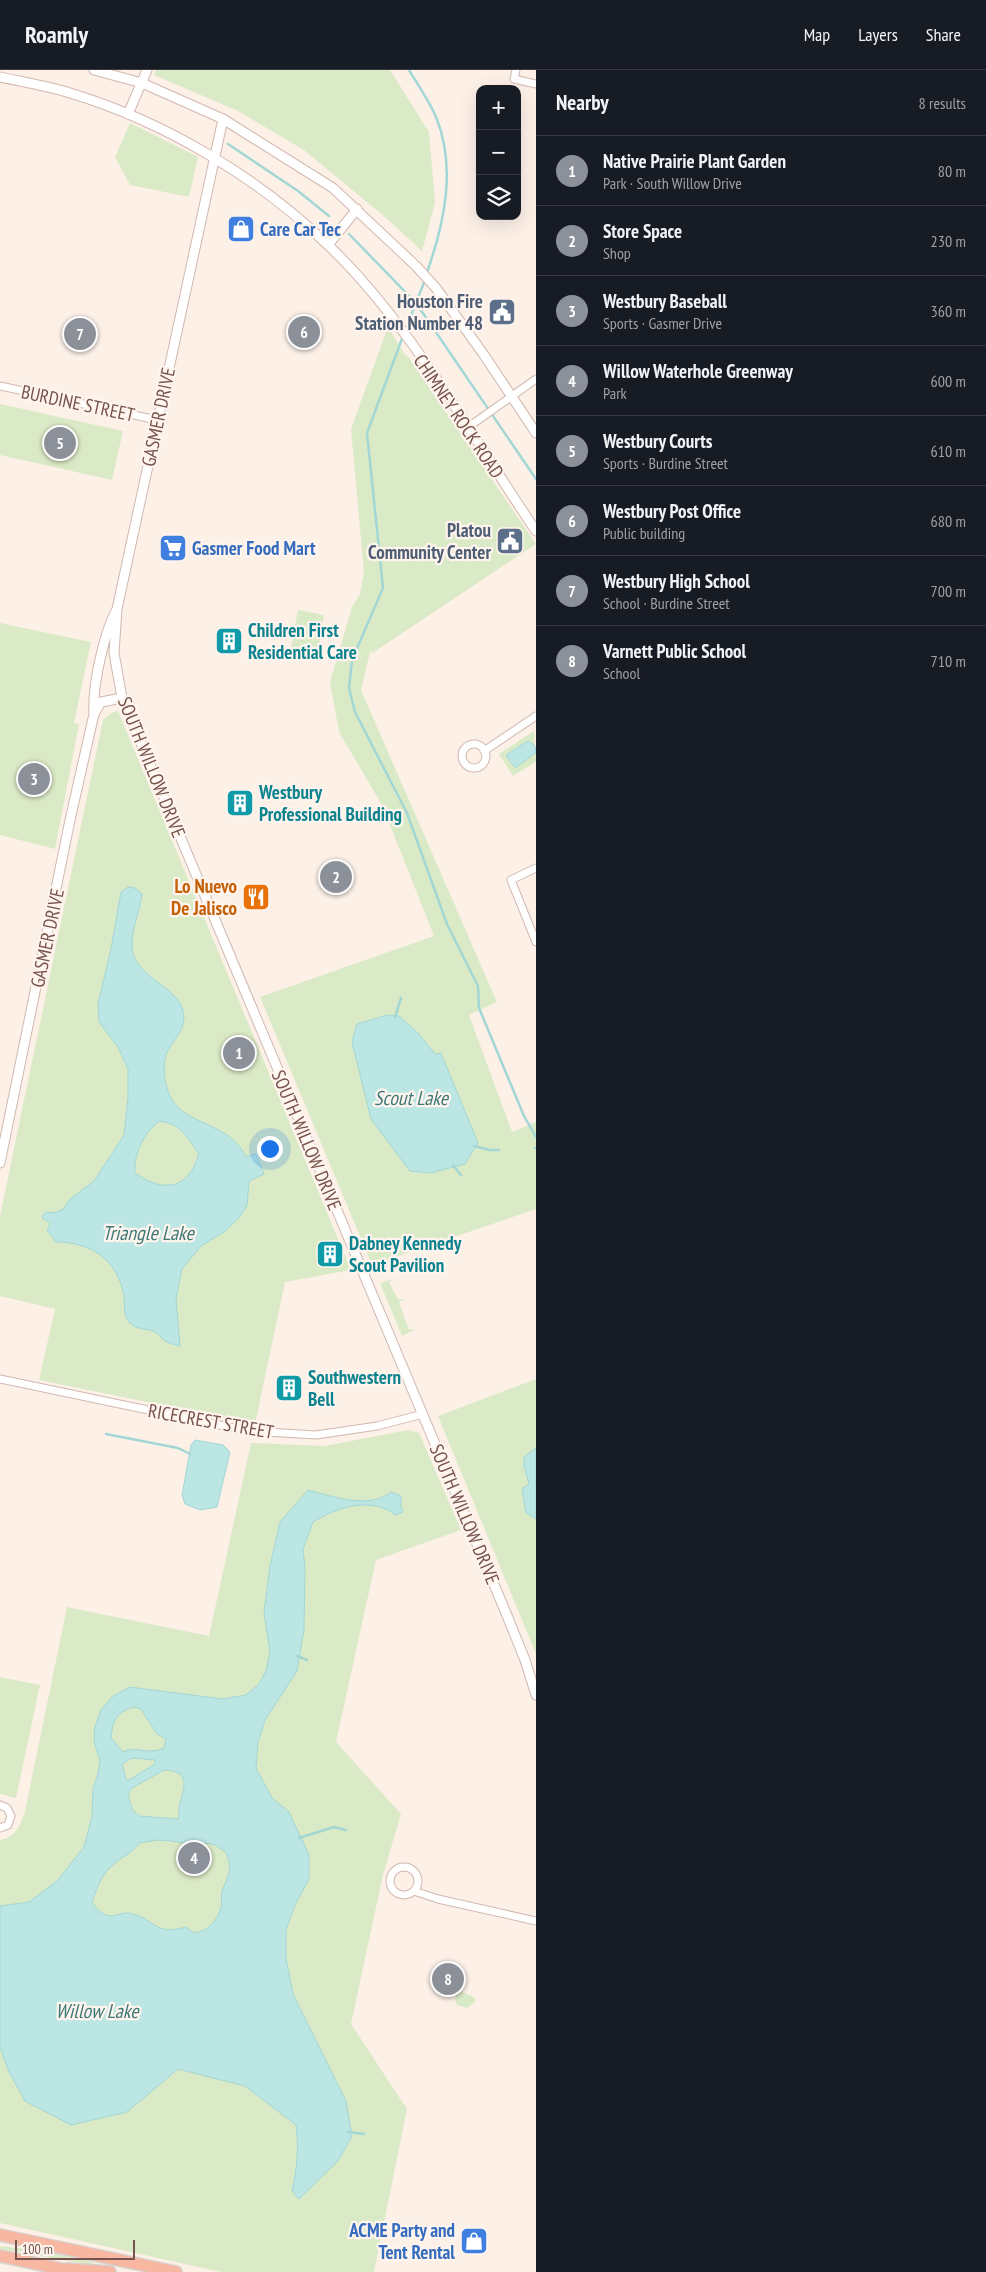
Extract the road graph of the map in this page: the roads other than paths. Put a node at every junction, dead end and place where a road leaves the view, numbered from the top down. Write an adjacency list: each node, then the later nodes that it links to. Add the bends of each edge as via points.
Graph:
1 (94, 70): 5 (street)
2 (147, 70): 5 (street)
3 (516, 70): 6 (street, via 514,79)
4 (0, 78): 7 (street, CHIMNEY ROCK ROAD, via 70,92)
5 (142, 83): 7 (street); 8 (street)
6 (536, 84)
7 (128, 114): 9 (street, CHIMNEY ROCK ROAD)
8 (223, 119): 9 (street, GASMER DRIVE); 10 (street, via 325,182)
9 (215, 157): 11 (street, CHIMNEY ROCK ROAD, via 270,196); 15 (street, GASMER DRIVE)
10 (357, 208): 11 (street); 14 (street, via 436,288)
11 (328, 244): 16 (street, CHIMNEY ROCK ROAD, via 410,342)
12 (536, 379): 14 (street)
13 (0, 386): 15 (street, BURDINE STREET)
14 (511, 396): 16 (street); 17 (street)
15 (157, 420): 19 (street, GASMER DRIVE)
16 (468, 428): 18 (street, CHIMNEY ROCK ROAD)
17 (536, 433)
18 (536, 531)
19 (117, 609): 20 (street, SOUTH WILLOW DRIVE, via 114,653); 21 (street, GASMER DRIVE, via 109,624 93,700)
20 (122, 698): 21 (street, via 100,702); 28 (street, SOUTH WILLOW DRIVE)
21 (94, 714): 26 (street, GASMER DRIVE)
22 (536, 716): 23 (street)
23 (484, 751)
24 (536, 868): 25 (street, via 511,880)
25 (536, 942)
26 (0, 1163)
27 (0, 1380): 28 (street, RICECREST STREET, via 248,1432 316,1435 378,1426)
28 (423, 1414): 29 (street, SOUTH WILLOW DRIVE, via 515,1635)
29 (536, 1695)
30 (0, 1805): 31 (street, via 7,1808 11,1816 8,1825)
31 (0, 1828)
32 (414, 1891): 32 (street, via 418,1881 415,1871 406,1866 393,1871 390,1877 392,1889 403,1896); 33 (street)
33 (536, 1921)
34 (0, 2235): 39 (highway)
35 (0, 2256): 36 (highway)
36 (60, 2269): 37 (highway); 38 (highway)
37 (75, 2272)
38 (110, 2272)
39 (174, 2272)

